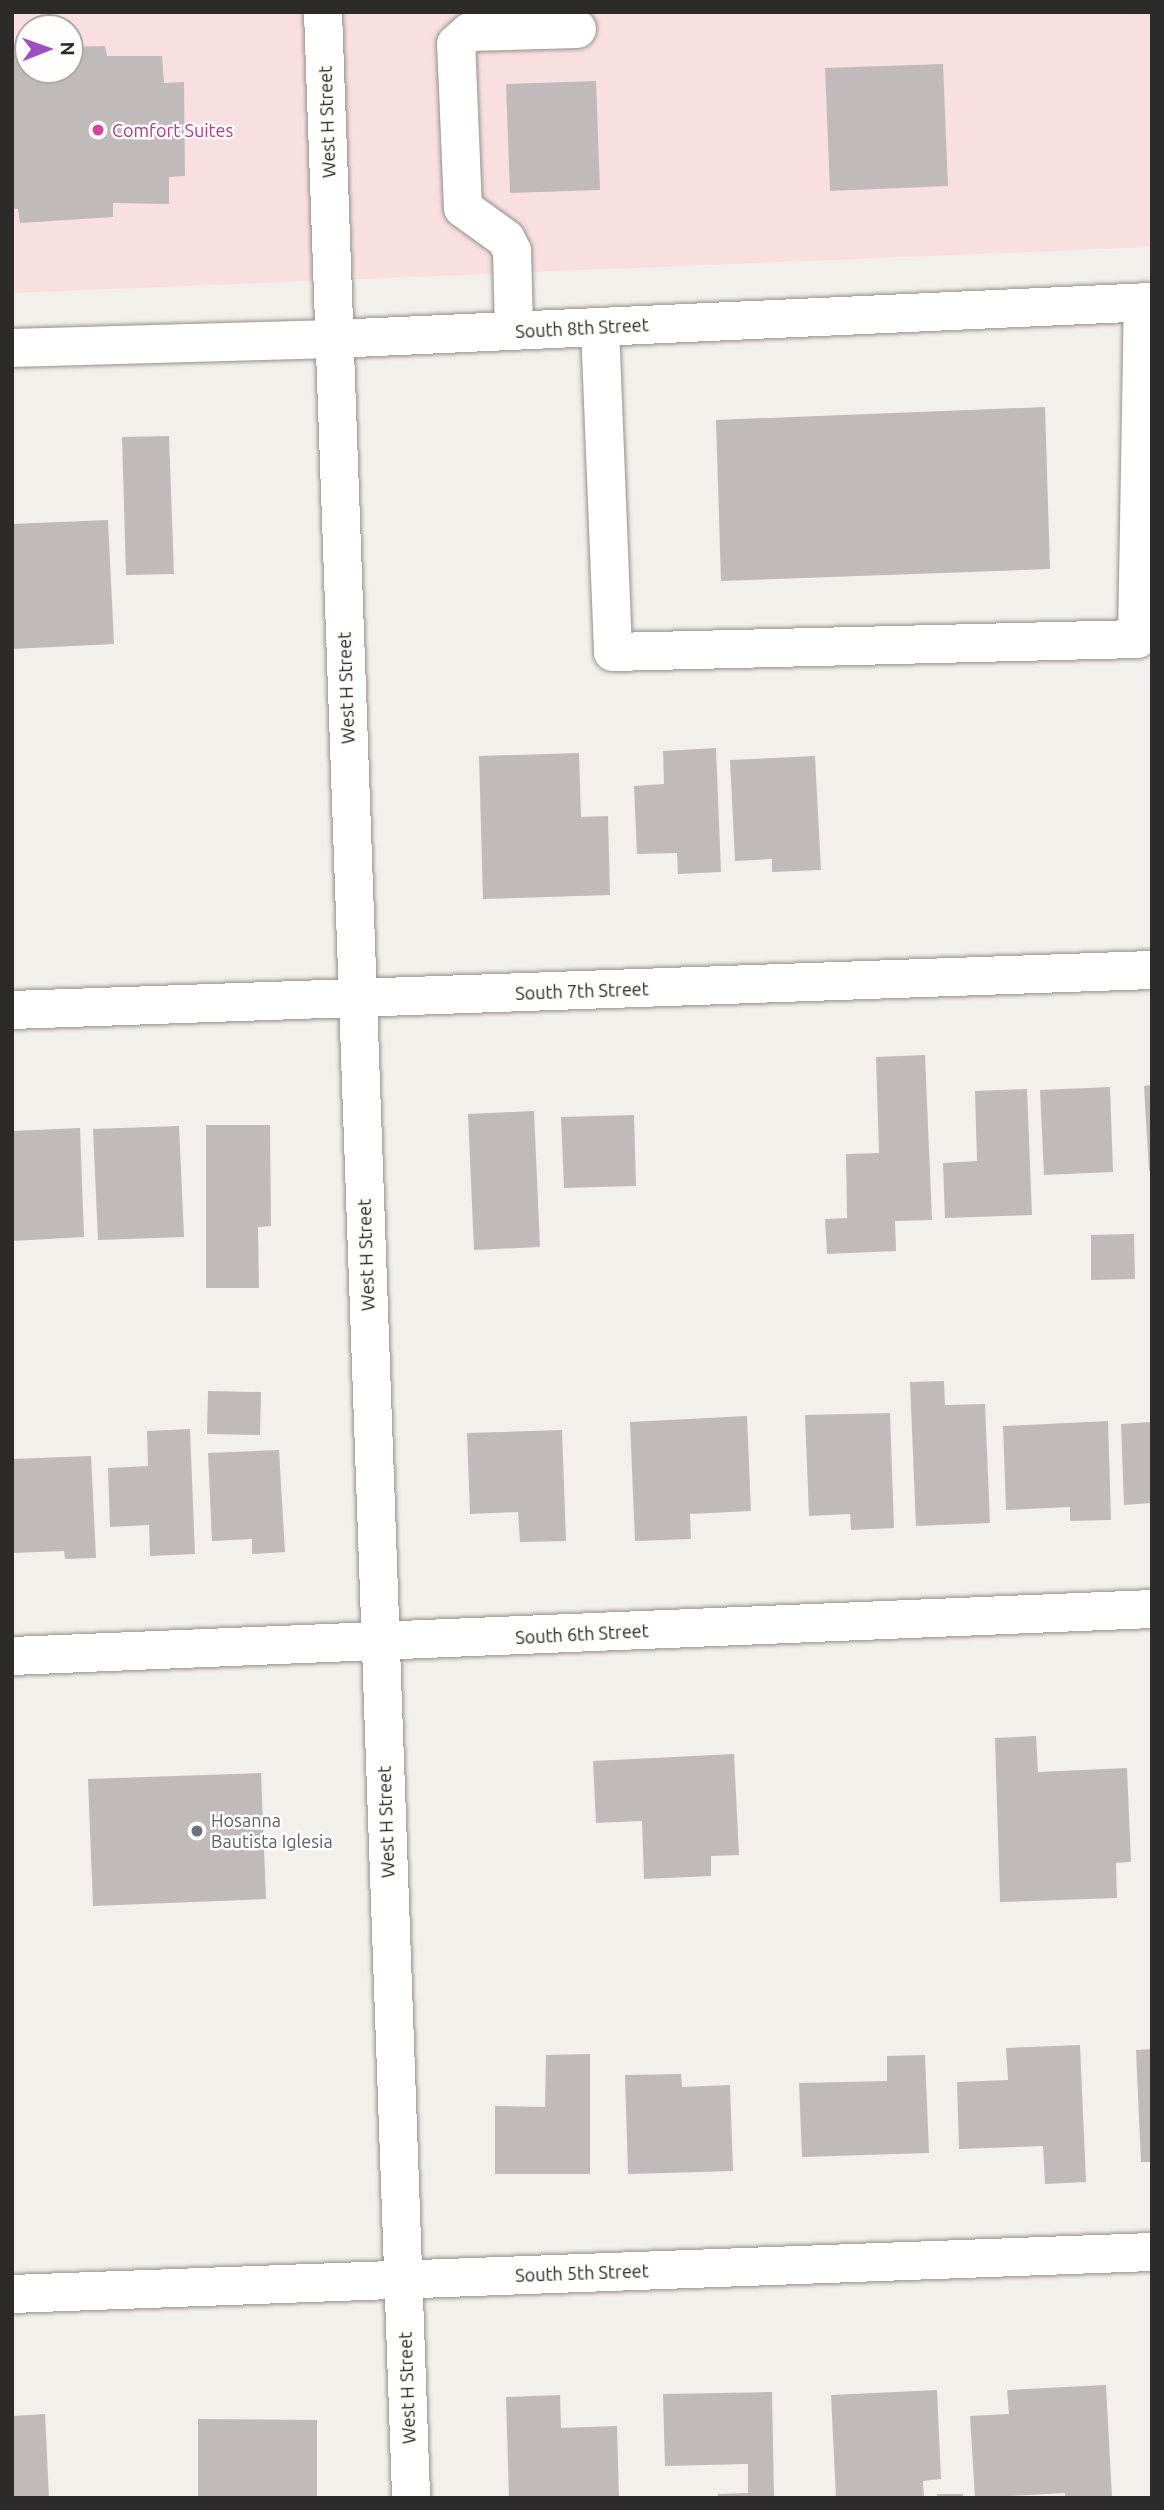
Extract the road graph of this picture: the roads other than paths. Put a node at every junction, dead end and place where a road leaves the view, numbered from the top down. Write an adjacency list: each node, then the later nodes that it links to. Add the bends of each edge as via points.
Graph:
1 (323, 12): 6 (street, West H Street)
2 (577, 29): 5 (street, via 470,32 456,44 463,208 506,239 512,250)
3 (1147, 302): 4 (street, South 8th Street); 4 (street, via 1137,639 613,652)
4 (600, 327): 5 (street, South 8th Street)
5 (514, 331): 6 (street, South 8th Street)
6 (333, 339): 7 (street, South 8th Street); 9 (street, West H Street)
7 (12, 348)
8 (1152, 970): 9 (street, South 7th Street)
9 (357, 999): 10 (street, South 7th Street); 12 (street, West H Street)
10 (12, 1010)
11 (1152, 1609): 12 (street, South 6th Street)
12 (380, 1643): 13 (street, South 6th Street); 15 (street, West H Street)
13 (12, 1656)
14 (1152, 2252): 15 (street, South 5th Street)
15 (403, 2280): 16 (street, South 5th Street); 17 (street, West H Street)
16 (12, 2294)
17 (411, 2498)

